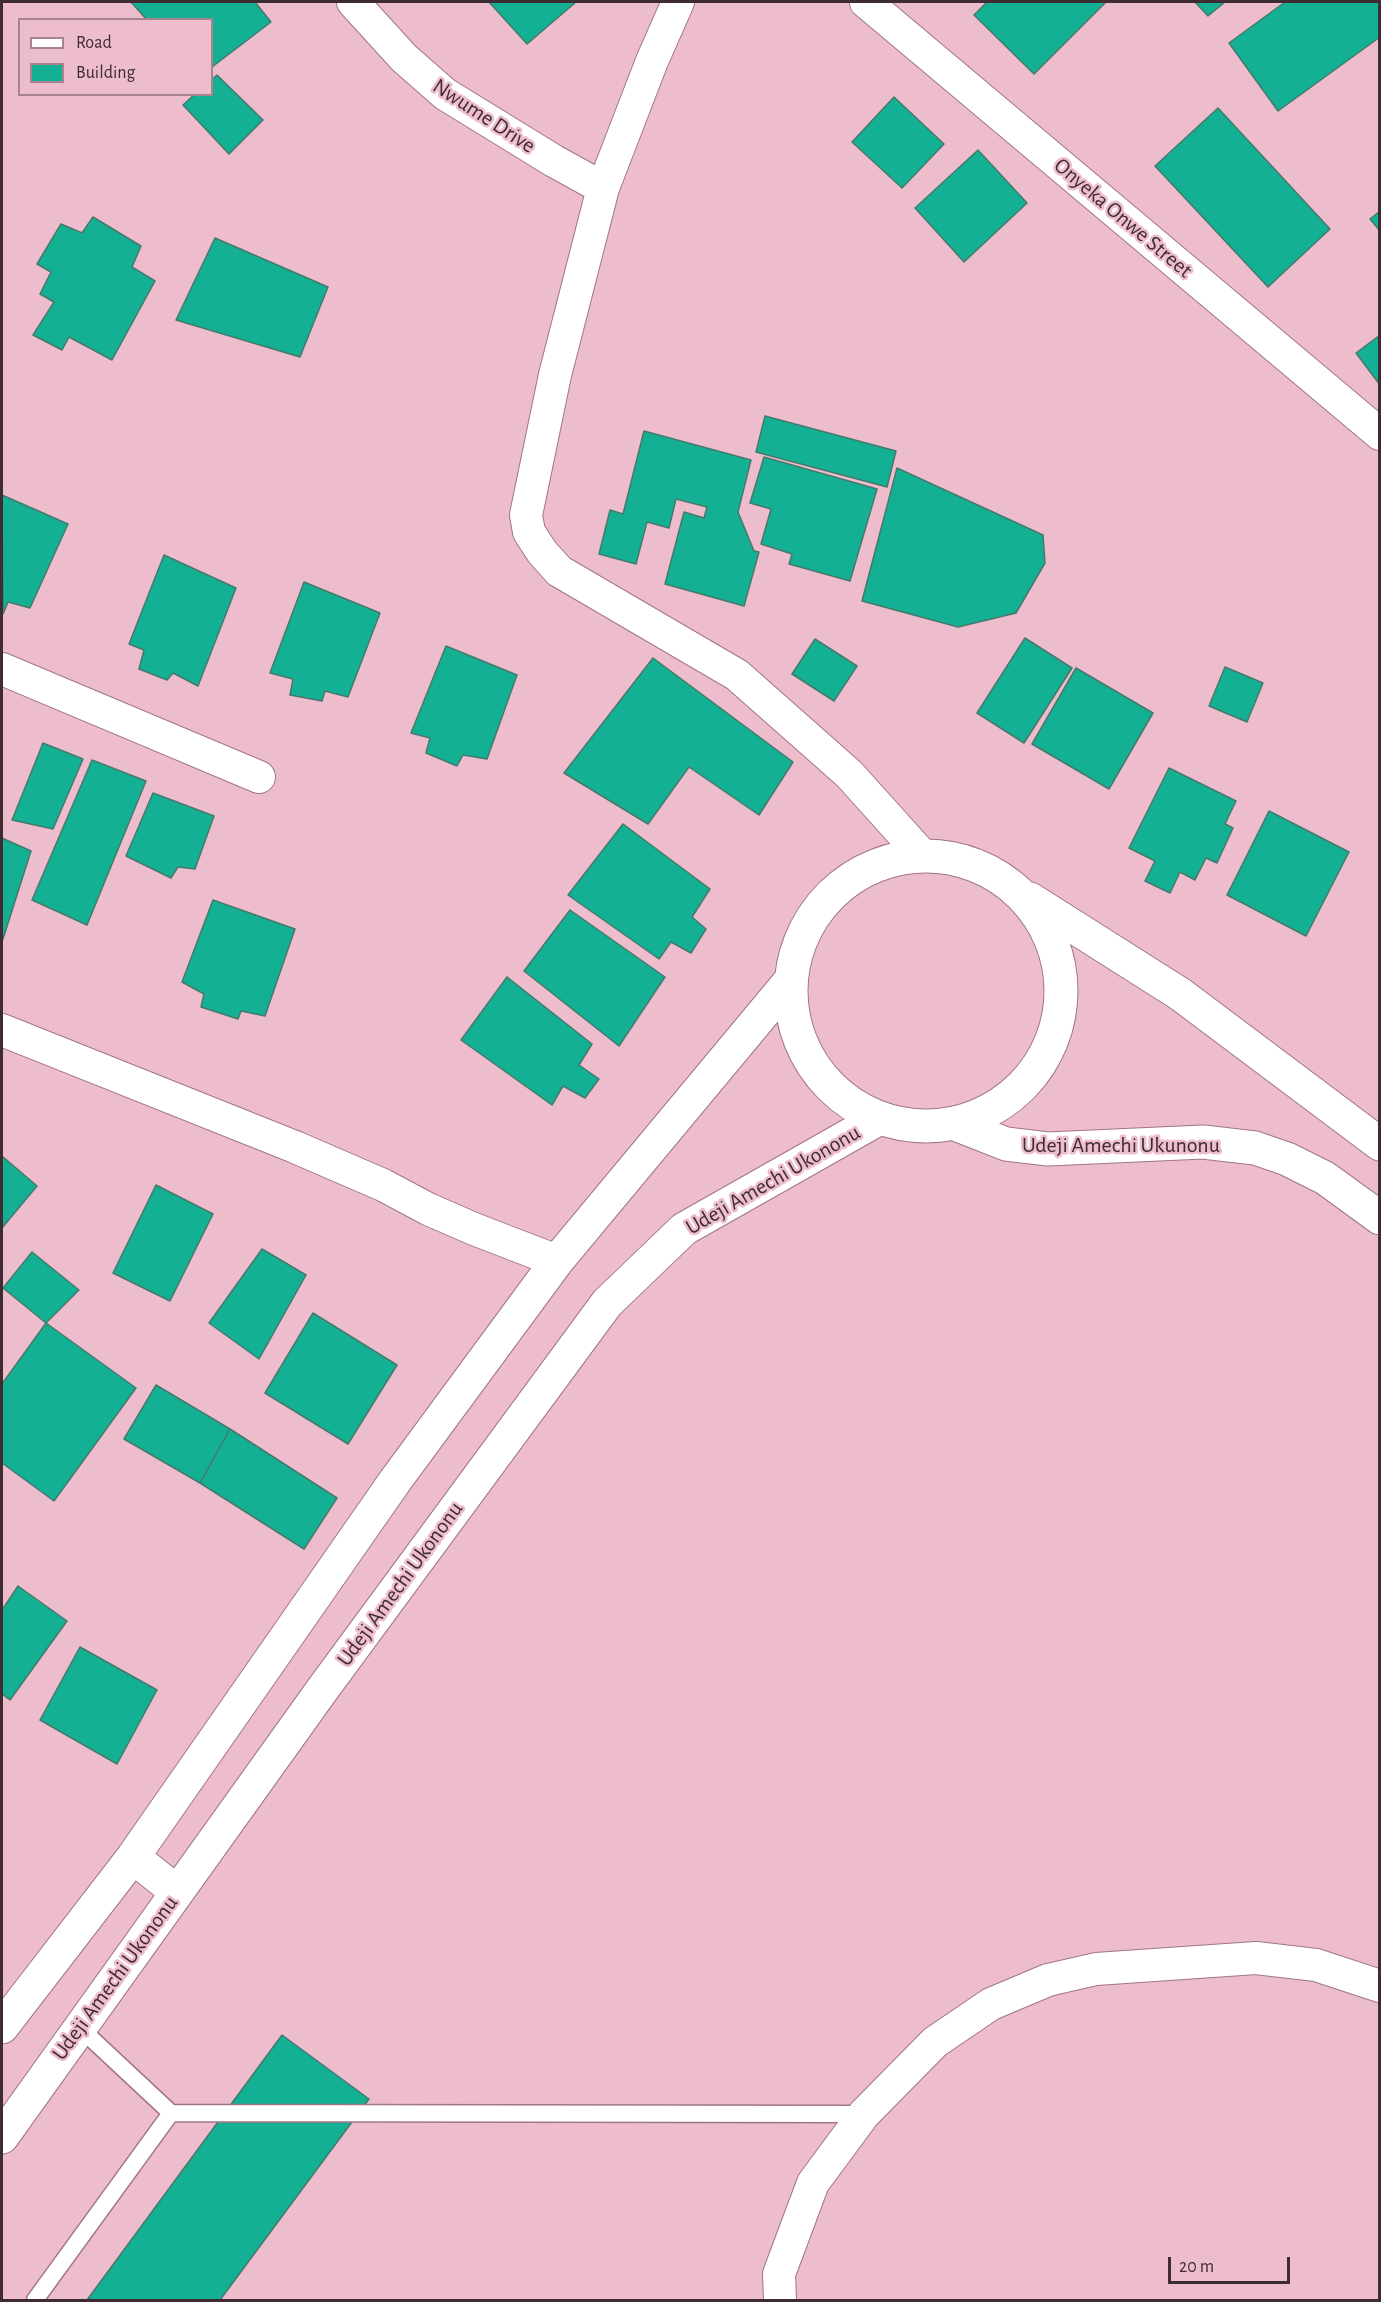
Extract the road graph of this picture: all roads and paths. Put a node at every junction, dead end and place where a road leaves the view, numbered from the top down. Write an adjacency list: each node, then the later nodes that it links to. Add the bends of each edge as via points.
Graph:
1 (353, 2): 4 (street, Nwume Drive, via 404,58 445,94)
2 (678, 2): 4 (street)
3 (866, 2): 5 (street, Onyeka Onwe Street)
4 (603, 188): 8 (street, via 555,375 526,515 529,532 560,571 737,675 849,774)
5 (1380, 434)
6 (2, 669): 7 (street)
7 (259, 777)
8 (921, 854): 9 (main road, via 957,858 991,871); 10 (main road, via 882,862 847,880 818,908 799,943)
9 (1020, 892): 13 (main road, via 1045,926 1059,965 1061,1007 1050,1047 1027,1082 995,1109); 14 (main road, via 1180,994)
10 (790, 981): 12 (main road, via 795,1025 813,1065 842,1097); 16 (main road)
11 (2, 1030): 16 (street, via 296,1147 428,1209)
12 (880, 1118): 13 (main road, via 905,1125); 18 (main road, Udeji Amechi Ukononu, via 684,1229 608,1303)
13 (955, 1124): 15 (main road, Udeji Amechi Ukunonu, via 1006,1144 1048,1149 1203,1142 1255,1148 1287,1158 1325,1178)
14 (1380, 1144)
15 (1380, 1218)
16 (557, 1261): 17 (main road, via 395,1481)
17 (133, 1857): 18 (main road); 20 (main road)
18 (177, 1892): 21 (main road, Udeji Amechi Ukononu)
19 (1380, 1986): 23 (street, via 1316,1965 1256,1958 1096,1969 1048,1980 992,2004 935,2042)
20 (2, 2027)
21 (80, 2028): 22 (lane); 24 (main road, Udeji Amechi Ukononu)
22 (171, 2113): 23 (lane); 25 (lane)
23 (864, 2114): 26 (street, via 813,2183 779,2274)
24 (2, 2137)
25 (35, 2301)
26 (780, 2301)

